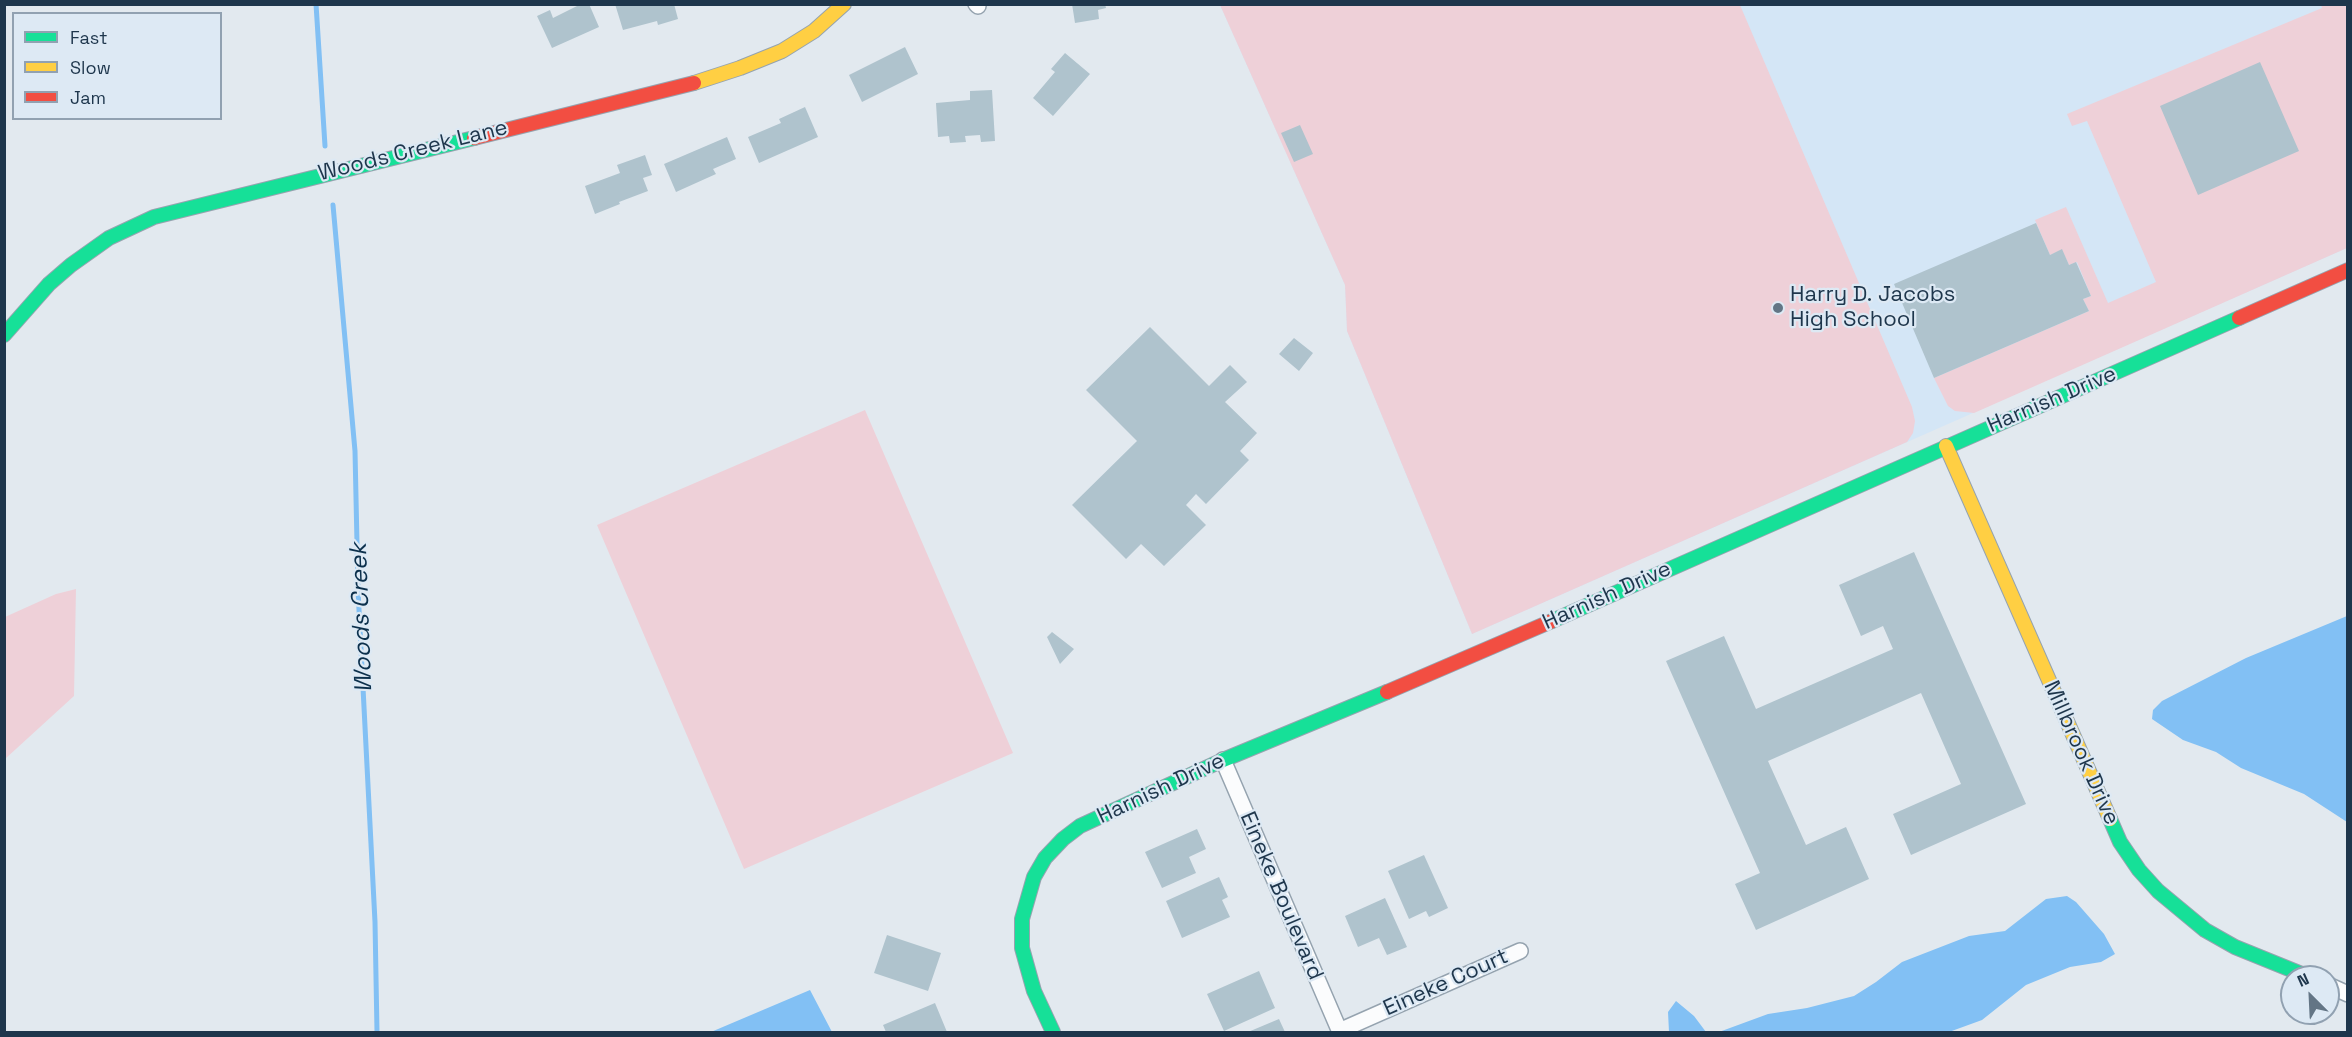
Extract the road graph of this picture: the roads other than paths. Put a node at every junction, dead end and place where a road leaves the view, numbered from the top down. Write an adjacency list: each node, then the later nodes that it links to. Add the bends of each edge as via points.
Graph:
1 (844, 4): 3 (street, Woods Creek Lane, via 790,46 689,84 154,217 109,238 71,265)
2 (2348, 270): 4 (street, Harnish Drive)
3 (4, 335)
4 (1946, 446): 5 (street, Harnish Drive, via 1471,657); 7 (street, Millbrook Drive, via 2116,833 2139,870 2205,930)
5 (1223, 760): 8 (street, Harnish Drive, via 1080,826 1045,858 1026,899 1022,948 1034,992); 9 (street, Eineke Boulevard)
6 (1520, 951): 9 (street, Eineke Court)
7 (2280, 965)
8 (1053, 1032)
9 (1339, 1032)

